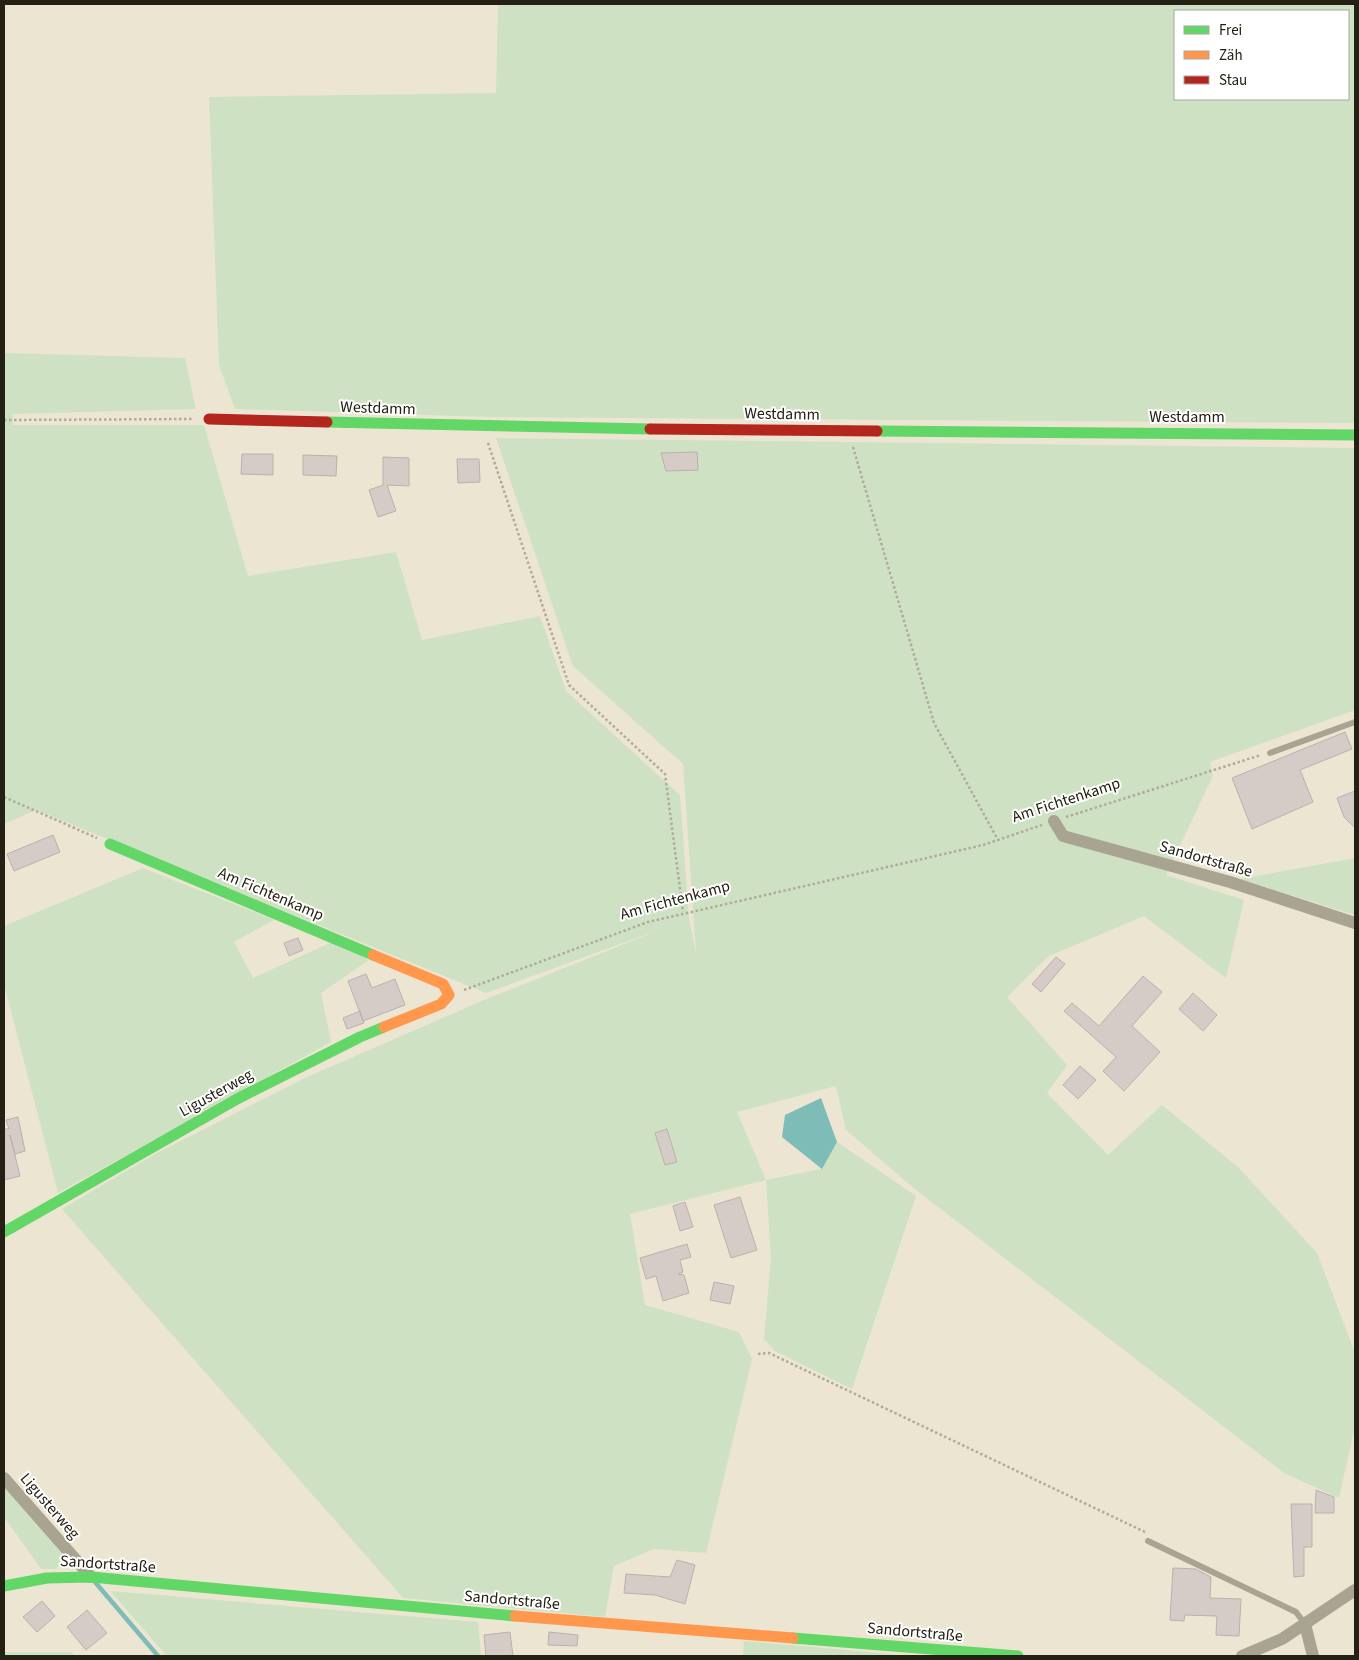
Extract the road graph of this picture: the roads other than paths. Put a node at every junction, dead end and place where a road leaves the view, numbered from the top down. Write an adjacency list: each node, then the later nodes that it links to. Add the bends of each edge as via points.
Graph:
1 (209, 419): 2 (street, Westdamm, via 483,427)
2 (1355, 435)
3 (1355, 722): 4 (lane)
4 (1270, 753)
5 (1054, 821): 7 (street, Sandortstraße, via 1063,836 1230,882)
6 (110, 844): 8 (street, Am Fichtenkamp, via 443,984)
7 (1355, 923)
8 (449, 995): 9 (street, Ligusterweg, via 441,1004 360,1037 237,1099)
9 (4, 1232)
10 (4, 1478): 12 (street, Ligusterweg)
11 (1148, 1541): 15 (lane, via 1296,1612)
12 (91, 1578): 13 (street, Sandortstraße, via 55,1576); 16 (street, Sandortstraße, via 570,1621)
13 (4, 1586)
14 (1355, 1590): 15 (street)
15 (1305, 1624): 17 (street, via 1282,1639); 18 (street)
16 (1018, 1656)
17 (1242, 1656)
18 (1313, 1656)

